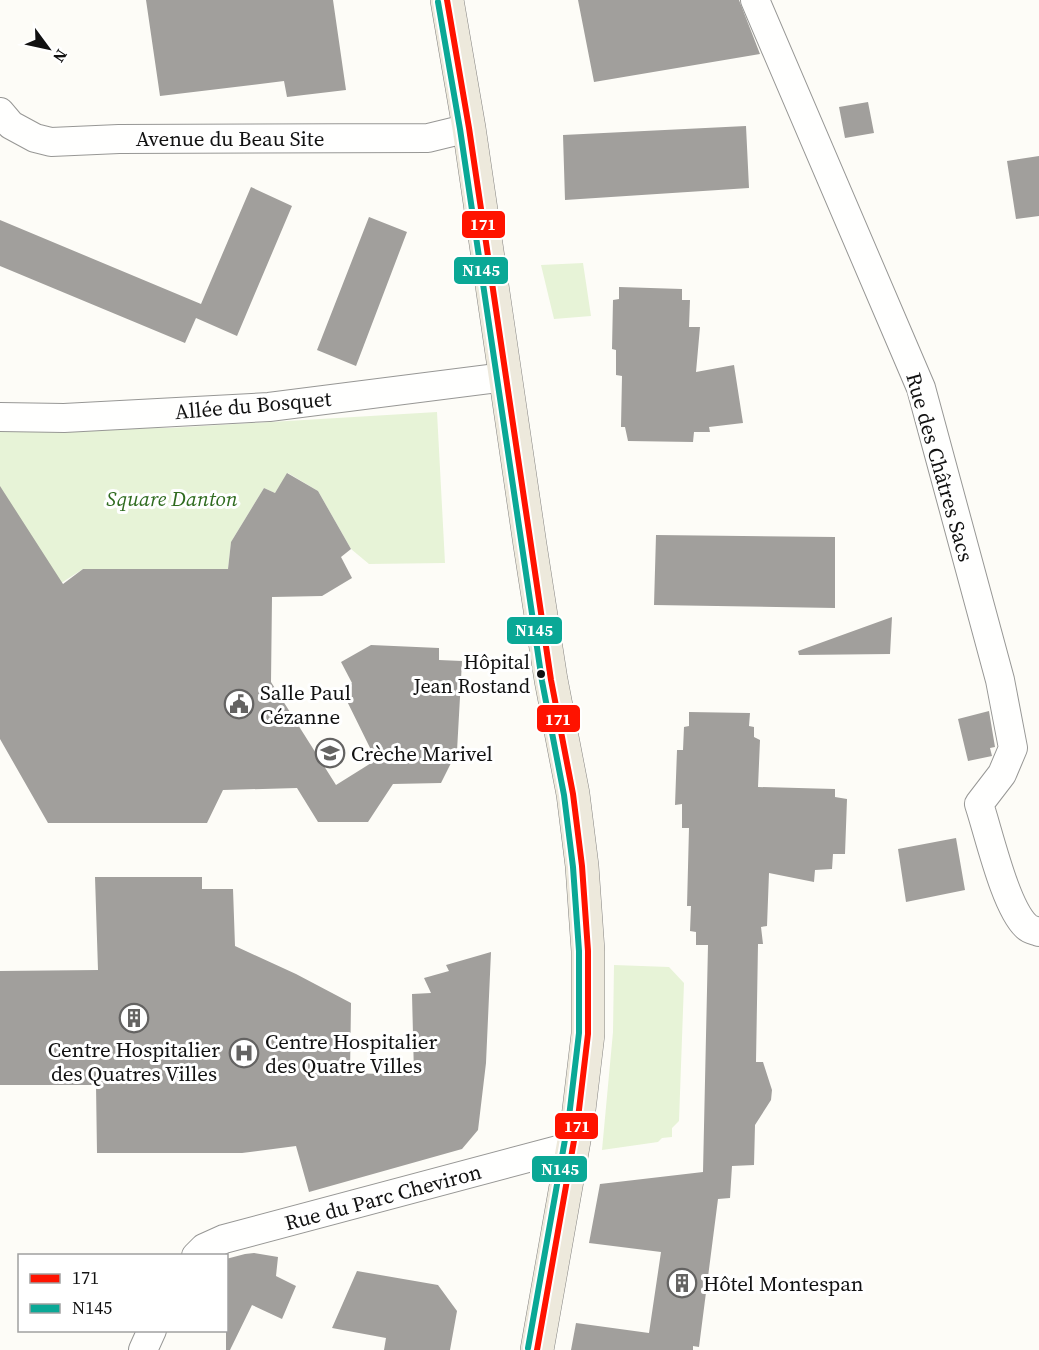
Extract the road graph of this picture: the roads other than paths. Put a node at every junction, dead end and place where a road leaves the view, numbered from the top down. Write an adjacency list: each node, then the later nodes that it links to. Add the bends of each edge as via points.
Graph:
1 (447, 0): 4 (main road)
2 (755, 0): 7 (street, Rue des Châtres Sacs, via 921,388 1000,680 1013,748 1002,774 979,804 1017,916 1028,929)
3 (0, 112): 4 (street, Avenue du Beau Site, via 11,125 51,142 131,138 428,138)
4 (469, 128): 5 (main road)
5 (505, 377): 6 (street, Allée du Bosquet, via 269,407 64,418); 8 (main road, via 582,866 588,1034)
6 (0, 417)
7 (1039, 932)
8 (573, 1146): 9 (street, Rue du Parc Cheviron, via 224,1239); 12 (main road)
9 (198, 1254)
10 (151, 1332): 11 (street)
11 (143, 1350)
12 (537, 1350)

